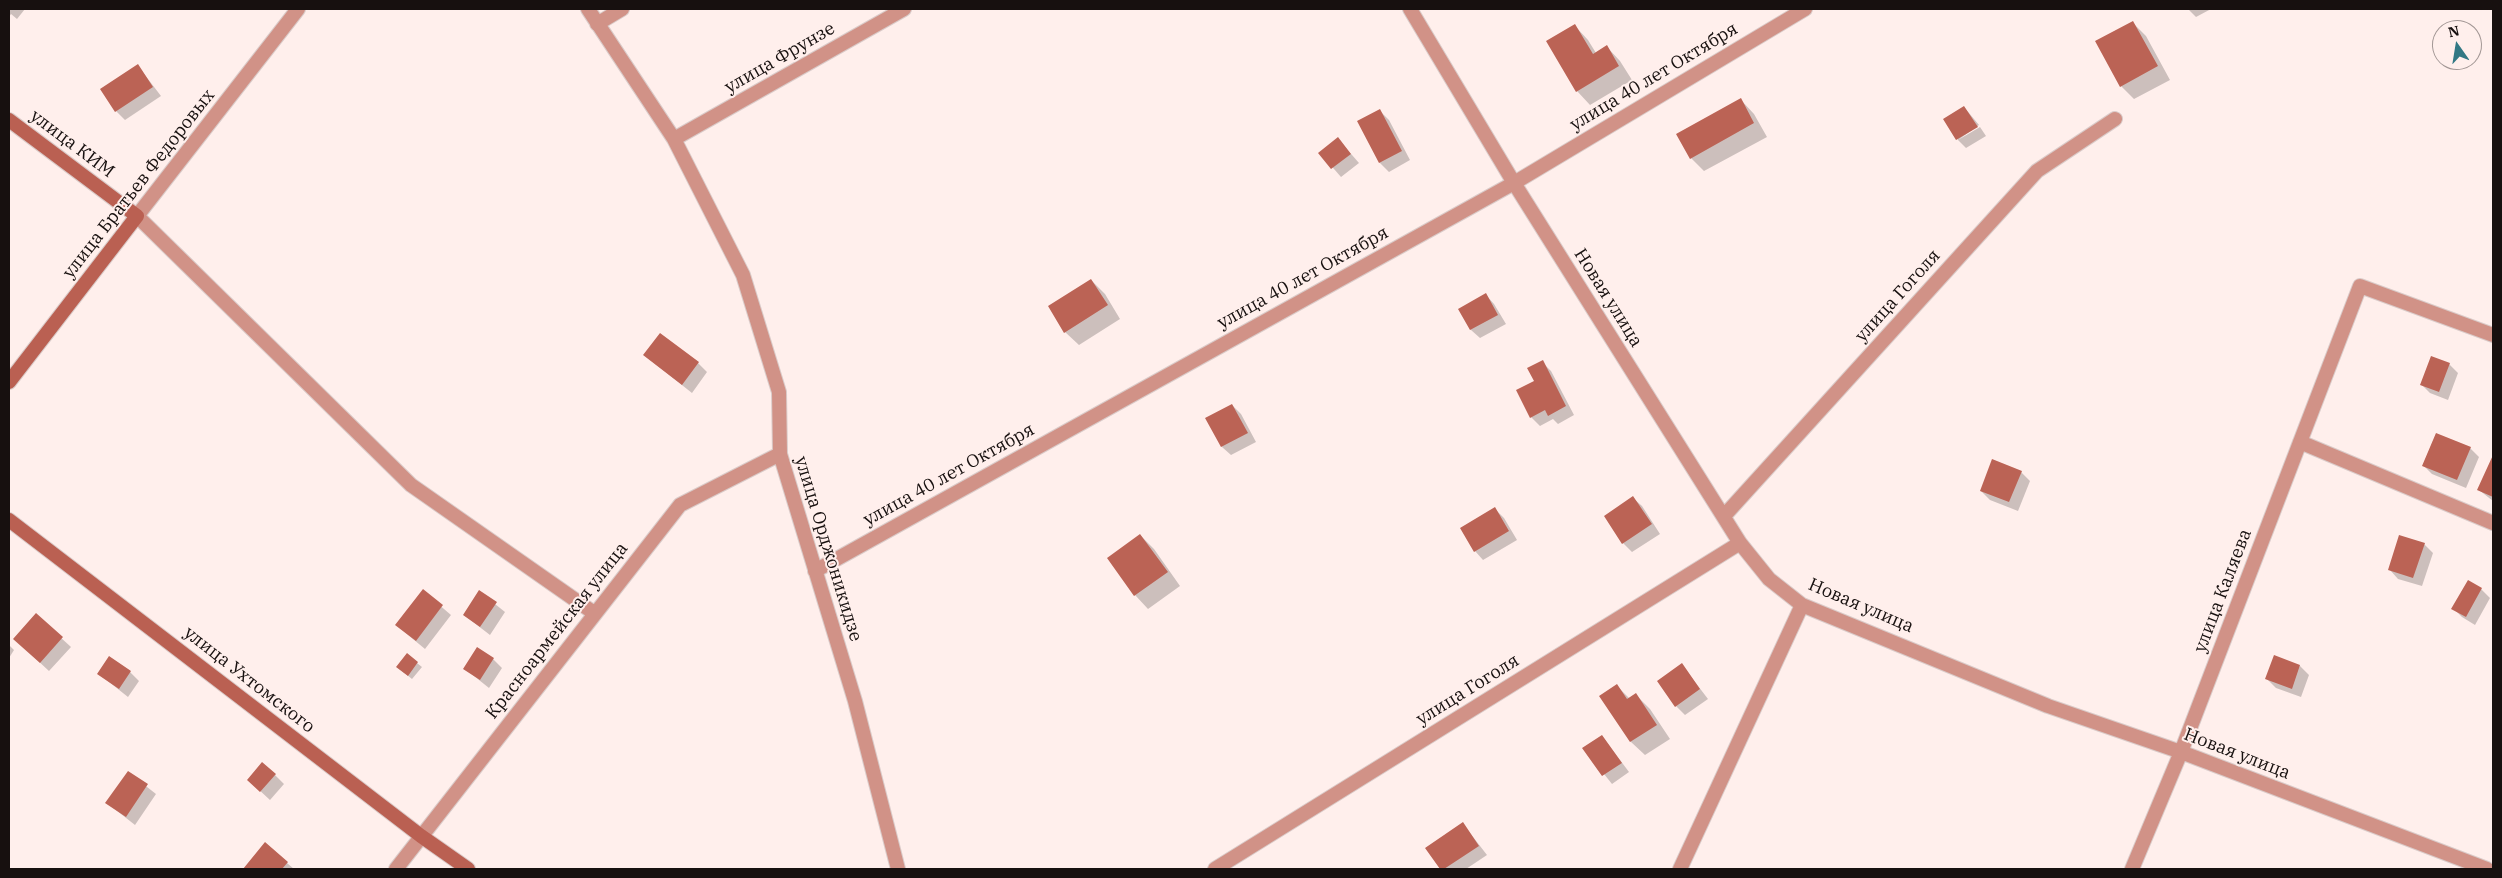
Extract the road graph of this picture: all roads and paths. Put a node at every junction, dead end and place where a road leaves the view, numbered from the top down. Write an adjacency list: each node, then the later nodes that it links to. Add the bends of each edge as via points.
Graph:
1 (298, 9): 12 (street, улица Братьев Федоровых)
2 (588, 9): 7 (street, улица Орджоникидзе)
3 (622, 9): 7 (street)
4 (904, 9): 10 (street, улица Фрунзе)
5 (1410, 9): 11 (street, Новая улица)
6 (1805, 9): 11 (street, улица 40 лет Октября)
7 (597, 24): 10 (street, улица Орджоникидзе)
8 (2115, 119): 17 (street, улица Гоголя, via 2037,171)
9 (9, 120): 12 (main road, улица КИМ)
10 (674, 139): 16 (street, улица Орджоникидзе, via 742,274 778,392)
11 (1514, 183): 17 (street, Новая улица); 21 (street, улица 40 лет Октября)
12 (137, 216): 14 (main road, улица Братьев Федоровых); 23 (street, via 411,485)
13 (2493, 334): 15 (street, улица Каляева, via 2360,286)
14 (9, 382)
15 (2300, 442): 19 (street); 24 (street, улица Каляева)
16 (780, 454): 21 (street, улица Орджоникидзе); 23 (street, Красноармейская улица, via 680,505)
17 (1724, 516): 20 (street, Новая улица)
18 (9, 520): 25 (main road, улица Ухтомского)
19 (2493, 523)
20 (1740, 543): 22 (street, Новая улица, via 1769,579); 29 (street, улица Гоголя)
21 (815, 571): 28 (street, улица Орджоникидзе, via 855,701)
22 (1802, 604): 24 (street, Новая улица, via 2048,706); 30 (street)
23 (594, 614): 25 (street, Красноармейская улица)
24 (2181, 752): 31 (street, улица Каляева); 32 (street, Новая улица)
25 (421, 836): 26 (street, Красноармейская улица); 27 (main road, улица Ухтомского)
26 (396, 869)
27 (468, 869)
28 (898, 869)
29 (1215, 869)
30 (1680, 869)
31 (2132, 869)
32 (2487, 869)

